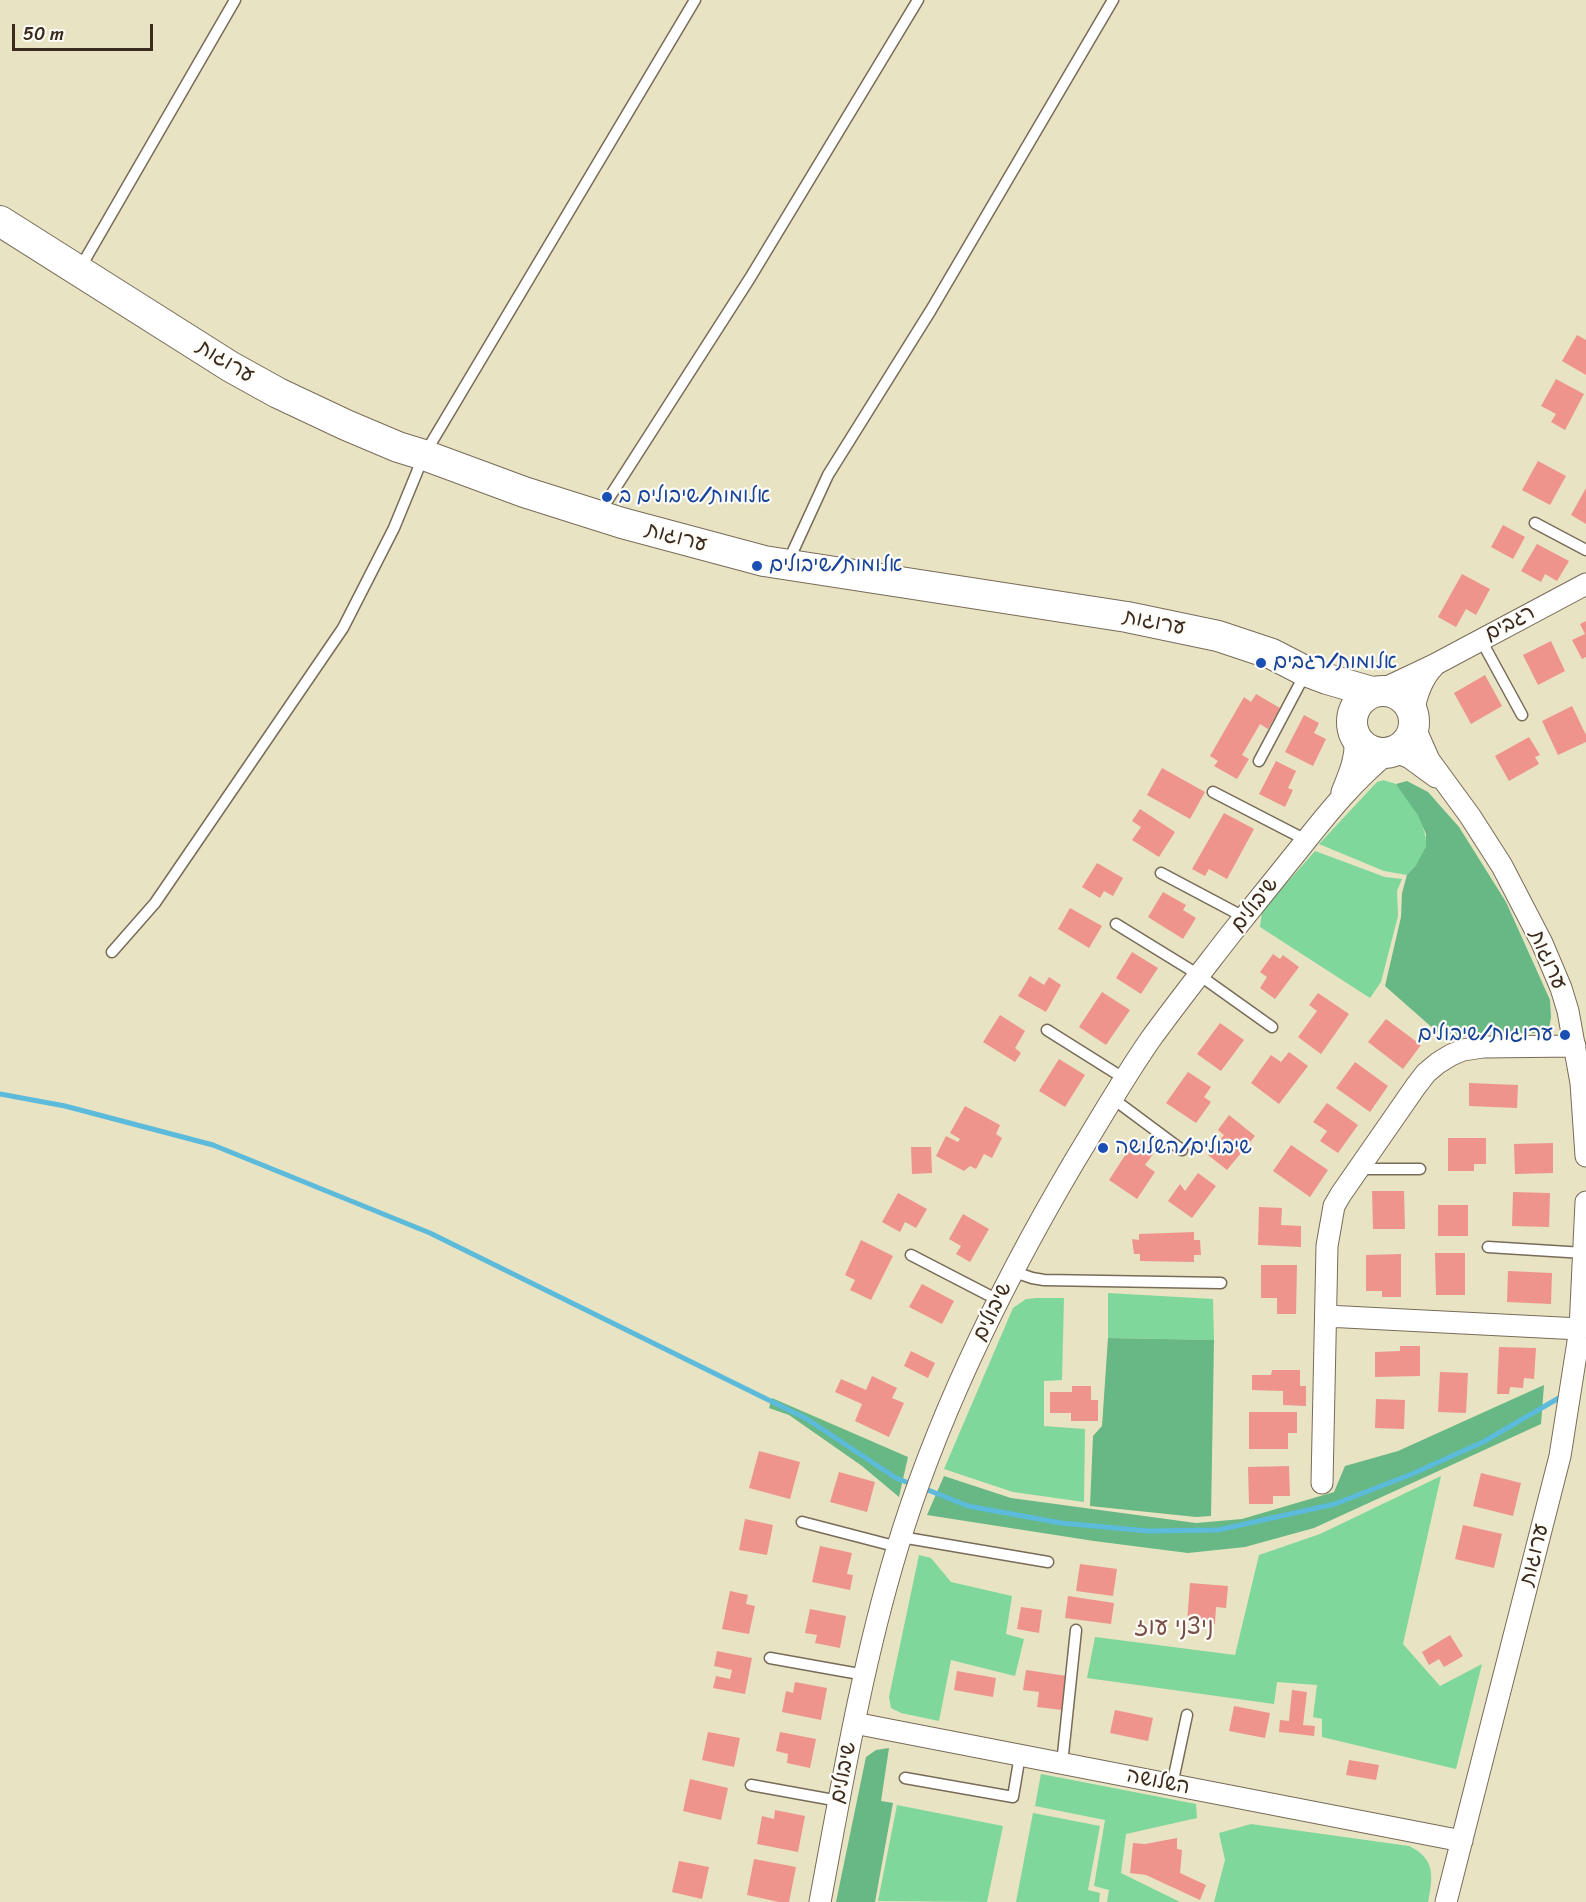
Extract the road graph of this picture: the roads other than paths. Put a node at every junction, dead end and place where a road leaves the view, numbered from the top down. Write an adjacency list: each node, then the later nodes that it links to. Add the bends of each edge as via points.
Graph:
1 (235, 0): 6 (lane)
2 (695, 0): 7 (lane)
3 (918, 0): 8 (lane, via 750,278)
4 (1113, 0): 11 (lane, via 828,475)
5 (0, 221): 6 (street, ערוגות)
6 (78, 270): 7 (street, ערוגות, via 278,393)
7 (424, 455): 8 (street, ערוגות); 29 (lane, via 394,528 343,628 155,903)
8 (598, 516): 11 (street, ערוגות)
9 (1535, 522): 10 (lane)
10 (1586, 550)
11 (787, 565): 15 (street, ערוגות, via 1175,626 1248,645)
12 (1586, 584): 13 (street, רגבים)
13 (1481, 640): 14 (street, רגבים); 17 (lane)
14 (1434, 665): 16 (street, רגבים); 18 (street, via 1420,685)
15 (1304, 671): 16 (street, ערוגות); 19 (street, ערוגות, via 1335,697); 21 (lane)
16 (1376, 692): 18 (street, via 1393,692 1402,698 1411,708); 19 (street, via 1357,704 1352,714)
17 (1522, 715)
18 (1413, 720): 20 (street, via 1404,745); 22 (street, ערוגות, via 1429,760)
19 (1353, 730): 20 (street, via 1361,744 1372,751); 24 (street, שיבולים, via 1356,746 1351,771)
20 (1391, 751): 22 (street, ערוגות, via 1410,758); 24 (street, שיבולים)
21 (1259, 762)
22 (1446, 785): 33 (street, ערוגות, via 1487,841 1542,943 1561,988)
23 (1213, 792): 25 (lane)
24 (1337, 803): 25 (street, שיבולים)
25 (1306, 840): 27 (street, שיבולים)
26 (1161, 873): 27 (lane)
27 (1244, 917): 30 (street, שיבולים)
28 (1116, 924): 30 (lane)
29 (112, 952)
30 (1199, 975): 31 (lane); 34 (street, שיבולים)
31 (1272, 1027)
32 (1047, 1030): 34 (lane)
33 (1575, 1046): 37 (street, ערוגות); 38 (street, via 1483,1047 1451,1055 1426,1073)
34 (1125, 1079): 35 (street, שיבולים)
35 (1112, 1098): 36 (lane); 44 (street, שיבולים)
36 (1182, 1150)
37 (1586, 1156)
38 (1358, 1168): 39 (lane); 47 (street, via 1334,1206 1330,1223)
39 (1420, 1169)
40 (1586, 1202): 42 (street, ערוגות)
41 (1488, 1247): 42 (lane)
42 (1584, 1254): 48 (street, ערוגות)
43 (911, 1255): 46 (lane)
44 (1012, 1271): 45 (lane, via 1044,1280); 46 (street, שיבולים)
45 (1221, 1283)
46 (998, 1300): 51 (street, שיבולים, via 946,1412)
47 (1326, 1316): 48 (street); 49 (street)
48 (1580, 1329): 64 (street, ערוגות, via 1560,1456)
49 (1322, 1483)
50 (802, 1522): 51 (lane)
51 (899, 1542): 52 (lane); 55 (street, שיבולים)
52 (1048, 1563)
53 (1076, 1630): 59 (lane)
54 (770, 1658): 55 (lane)
55 (865, 1674): 57 (street, שיבולים)
56 (1187, 1715): 62 (lane)
57 (854, 1723): 58 (street, השלושה); 63 (street, שיבולים)
58 (1020, 1755): 59 (street, השלושה); 60 (lane, via 1013,1797)
59 (1062, 1764): 62 (street, השלושה)
60 (905, 1778)
61 (751, 1785): 63 (lane)
62 (1172, 1785): 64 (street, השלושה)
63 (839, 1801): 65 (street, שיבולים)
64 (1462, 1841): 66 (street, ערוגות)
65 (820, 1902)
66 (1446, 1902)

